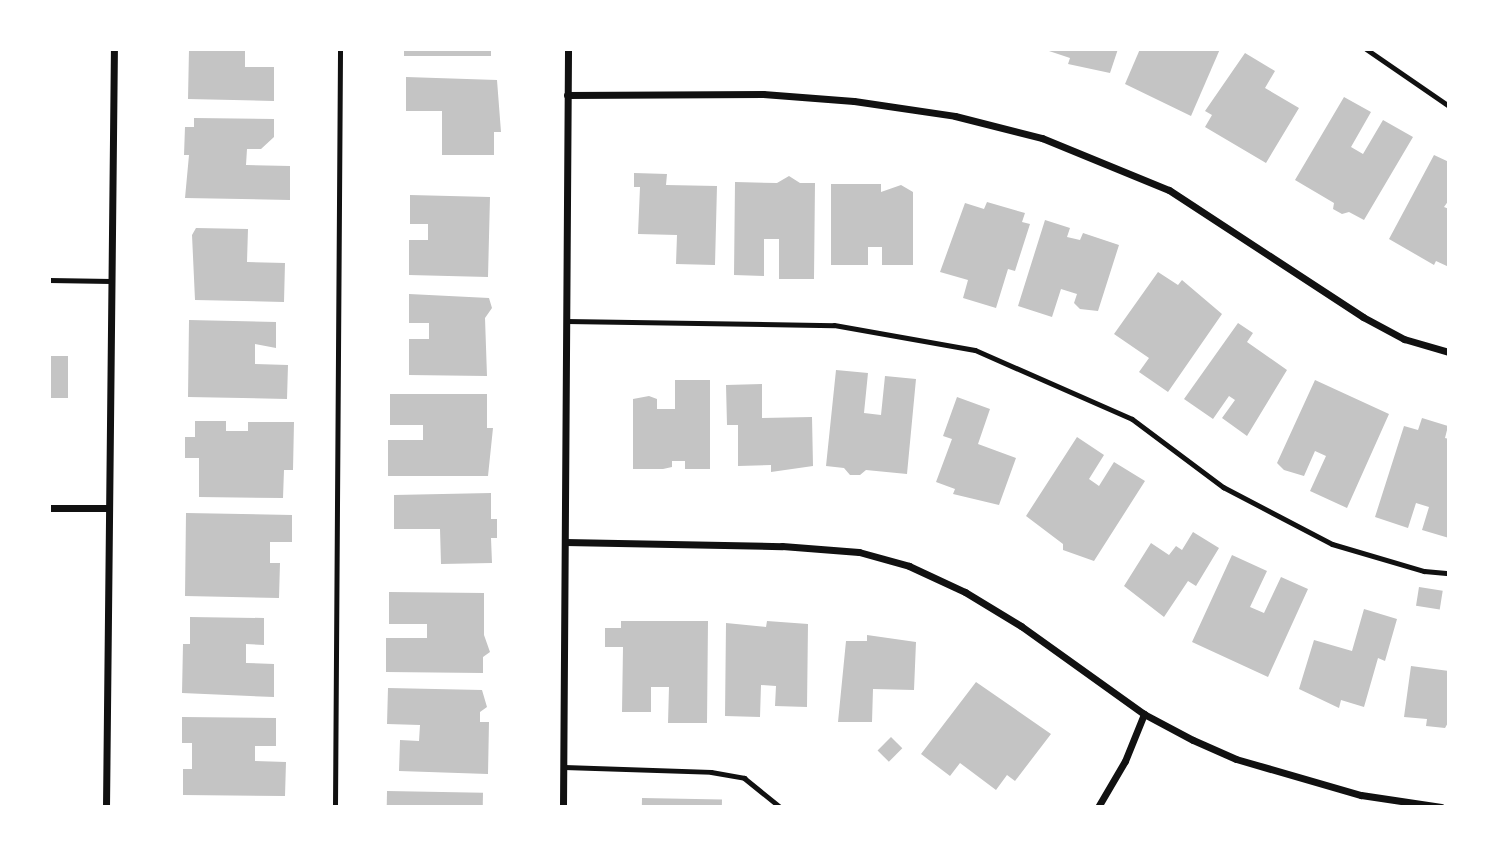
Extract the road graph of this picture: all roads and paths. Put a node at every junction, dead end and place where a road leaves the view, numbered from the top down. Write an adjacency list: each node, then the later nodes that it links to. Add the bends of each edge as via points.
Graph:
1 (114, 49): 8 (street)
2 (340, 49): 18 (lane)
3 (568, 49): 5 (street)
4 (1366, 49): 6 (lane)
5 (567, 95): 9 (street); 10 (street, via 763,94 854,101 955,116 1042,138 1169,191 1363,317 1405,339)
6 (1449, 106)
7 (49, 280): 8 (lane)
8 (111, 281): 12 (street)
9 (566, 321): 13 (street); 14 (lane, via 834,325 975,350 1132,419 1223,487 1332,544 1424,571)
10 (1449, 352)
11 (49, 508): 12 (street)
12 (108, 509): 17 (street)
13 (565, 542): 15 (street, via 782,546 859,552 909,566 965,592 1021,626); 16 (street)
14 (1449, 573)
15 (1144, 714): 21 (street, via 1125,761); 22 (street, via 1236,759 1361,795)
16 (564, 767): 19 (street); 20 (lane, via 722,774 760,787)
17 (106, 807)
18 (335, 807)
19 (563, 807)
20 (780, 807)
21 (1098, 807)
22 (1441, 807)

